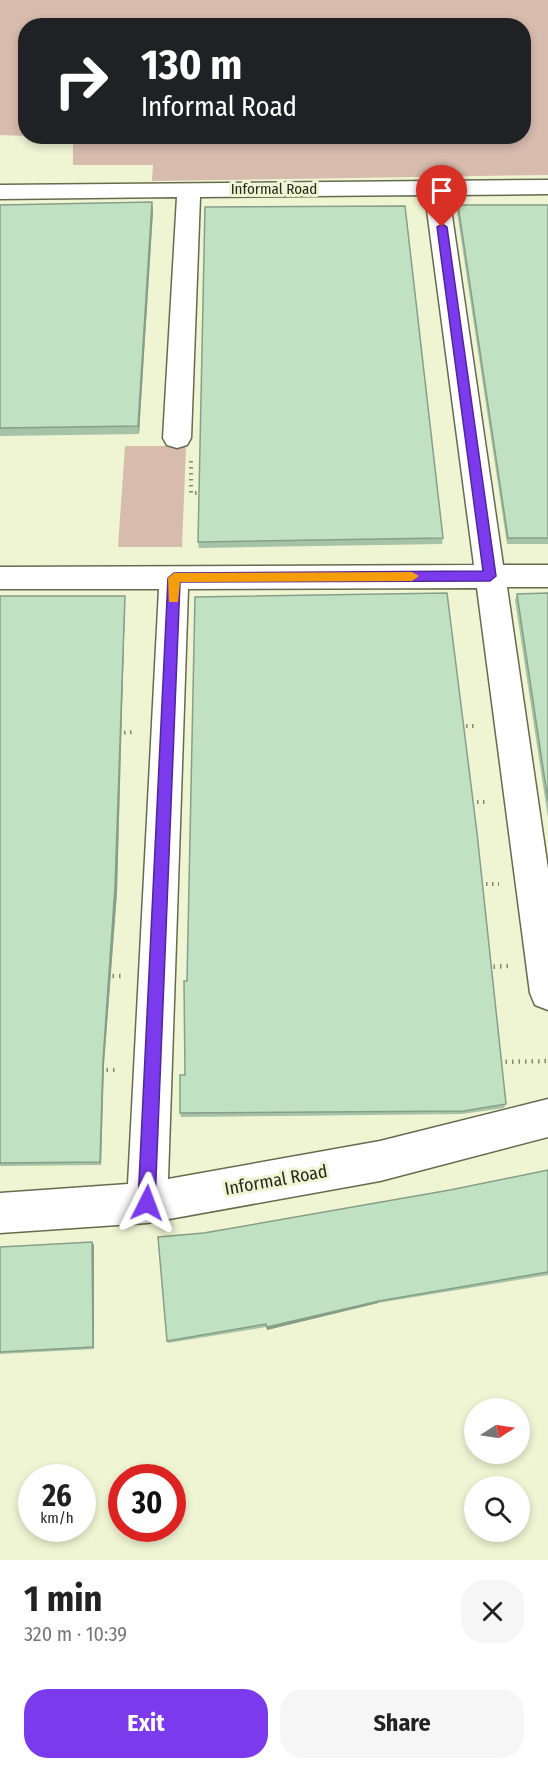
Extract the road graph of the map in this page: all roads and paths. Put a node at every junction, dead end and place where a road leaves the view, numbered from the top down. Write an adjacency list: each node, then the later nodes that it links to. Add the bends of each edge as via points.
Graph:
1 (548, 187): 2 (street, Informal Road)
2 (436, 188): 3 (street, Informal Road); 8 (street)
3 (189, 190): 4 (street, Informal Road); 5 (street)
4 (0, 192)
5 (177, 438)
6 (191, 493): 7 (path)
7 (203, 493)
8 (490, 576): 9 (street); 11 (street); 12 (street)
9 (548, 576)
10 (0, 578): 11 (street)
11 (174, 578): 14 (street)
12 (511, 725): 13 (path); 16 (street)
13 (452, 726)
14 (168, 732): 15 (path); 22 (street)
15 (108, 733)
16 (521, 801): 17 (path); 19 (street)
17 (462, 803)
18 (473, 884): 19 (path)
19 (533, 884): 23 (street)
20 (486, 967): 23 (path)
21 (101, 976): 22 (path)
22 (156, 976): 27 (street)
23 (546, 979)
24 (548, 1061): 25 (path)
25 (488, 1062)
26 (94, 1070): 27 (path)
27 (152, 1070): 29 (street)
28 (548, 1118): 29 (street, Informal Road, via 380,1161)
29 (147, 1203): 30 (street, Informal Road)
30 (0, 1213)

